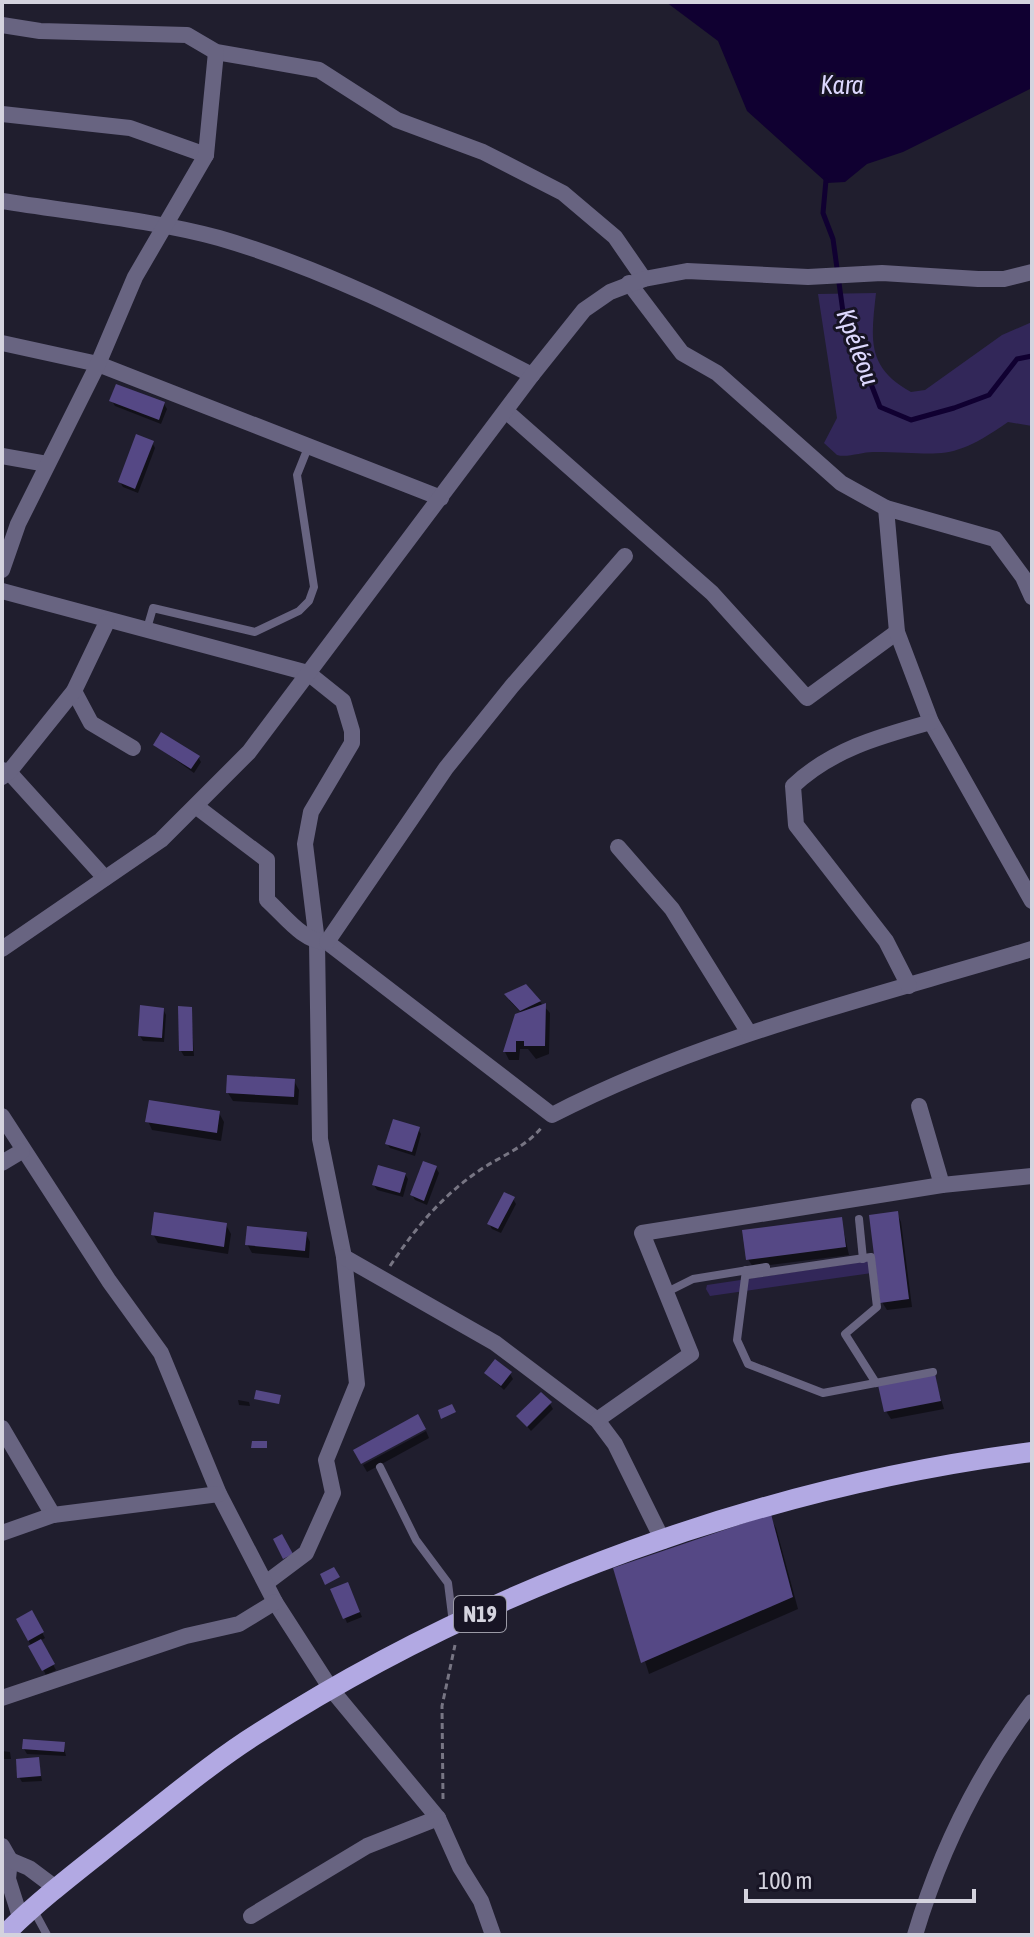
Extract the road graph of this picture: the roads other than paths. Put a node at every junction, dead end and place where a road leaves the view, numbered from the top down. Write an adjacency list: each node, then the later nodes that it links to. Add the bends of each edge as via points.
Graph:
1 (2, 25): 2 (street, via 187,35)
2 (216, 52): 4 (street); 8 (street, via 319,70 397,120 483,152 563,193 615,237)
3 (2, 114): 4 (street, via 130,128)
4 (206, 155): 6 (street)
5 (2, 201): 6 (street)
6 (161, 228): 10 (street); 11 (street, via 216,237 300,265)
7 (1032, 272): 8 (street, via 1004,279 882,273 808,277 720,270)
8 (636, 281): 11 (street, via 584,310); 17 (street, via 682,353 717,373 841,483)
9 (2, 343): 10 (street)
10 (98, 364): 13 (street); 15 (street)
11 (532, 375): 12 (street)
12 (507, 412): 16 (street); 24 (street, via 712,593 807,698)
13 (309, 445): 16 (street); 23 (lane, via 297,475 314,587 309,601 255,632 153,608)
14 (2, 456): 15 (street)
15 (47, 464): 19 (street)
16 (441, 498): 25 (street)
17 (886, 508): 21 (street, via 995,539); 24 (street)
18 (625, 556): 34 (street, via 446,768)
19 (2, 570)
20 (2, 591): 22 (street)
21 (1032, 597)
22 (107, 622): 23 (street); 26 (street)
23 (146, 632): 25 (street)
24 (897, 632): 27 (street)
25 (308, 673): 30 (street, via 249,752); 34 (street, via 343,701 352,731 352,743 309,823 307,875)
26 (74, 691): 28 (street, via 91,723); 29 (street)
27 (931, 722): 33 (street); 37 (street, via 854,746 812,768 793,786 796,825 886,941)
28 (133, 748)
29 (4, 773): 32 (street)
30 (197, 807): 32 (street, via 161,840); 34 (street, via 267,860 267,900)
31 (618, 847): 38 (street, via 672,909)
32 (105, 878): 35 (street)
33 (1032, 901)
34 (322, 942): 38 (street, via 552,1115 617,1081); 46 (street, via 320,1139)
35 (2, 949)
36 (1032, 949): 37 (street)
37 (909, 986): 38 (street)
38 (749, 1033)
39 (919, 1106): 44 (street)
40 (2, 1116): 41 (street)
41 (22, 1151): 42 (street); 57 (street, via 161,1353)
42 (2, 1163)
43 (1032, 1176): 44 (street)
44 (942, 1185): 50 (street, via 642,1233)
45 (859, 1219): 47 (lane)
46 (344, 1257): 53 (street, via 495,1343); 61 (street, via 357,1384 326,1460 333,1493 306,1553)
47 (863, 1259): 49 (lane); 52 (lane, via 871,1257 878,1303 845,1334)
48 (766, 1267): 49 (lane)
49 (747, 1273): 50 (lane, via 693,1279); 52 (lane, via 737,1340 748,1364 823,1393)
50 (665, 1294): 53 (street, via 691,1354)
51 (933, 1372): 52 (lane)
52 (876, 1383)
53 (597, 1420): 60 (street, via 615,1444)
54 (2, 1428): 58 (street)
55 (1032, 1452): 60 (main road, N19, via 977,1459 790,1502)
56 (380, 1467): 63 (lane, via 416,1540 448,1583)
57 (219, 1494): 58 (street); 61 (street)
58 (53, 1515): 59 (street)
59 (2, 1533)
60 (663, 1541): 63 (main road, N19)
61 (266, 1583): 62 (street)
62 (275, 1602): 64 (street); 65 (street, via 239,1624 173,1640)
63 (453, 1625): 64 (main road, N19)
64 (331, 1689): 67 (street); 69 (main road, N19, via 201,1773)
65 (2, 1698)
66 (1032, 1702): 74 (street, via 1005,1737 957,1824)
67 (438, 1818): 70 (street, via 367,1846); 73 (street)
68 (6, 1853): 69 (street); 71 (street)
69 (57, 1889): 71 (main road, N19)
70 (251, 1916)
71 (14, 1924): 72 (lane)
72 (47, 1935)
73 (493, 1935)
74 (915, 1935)

